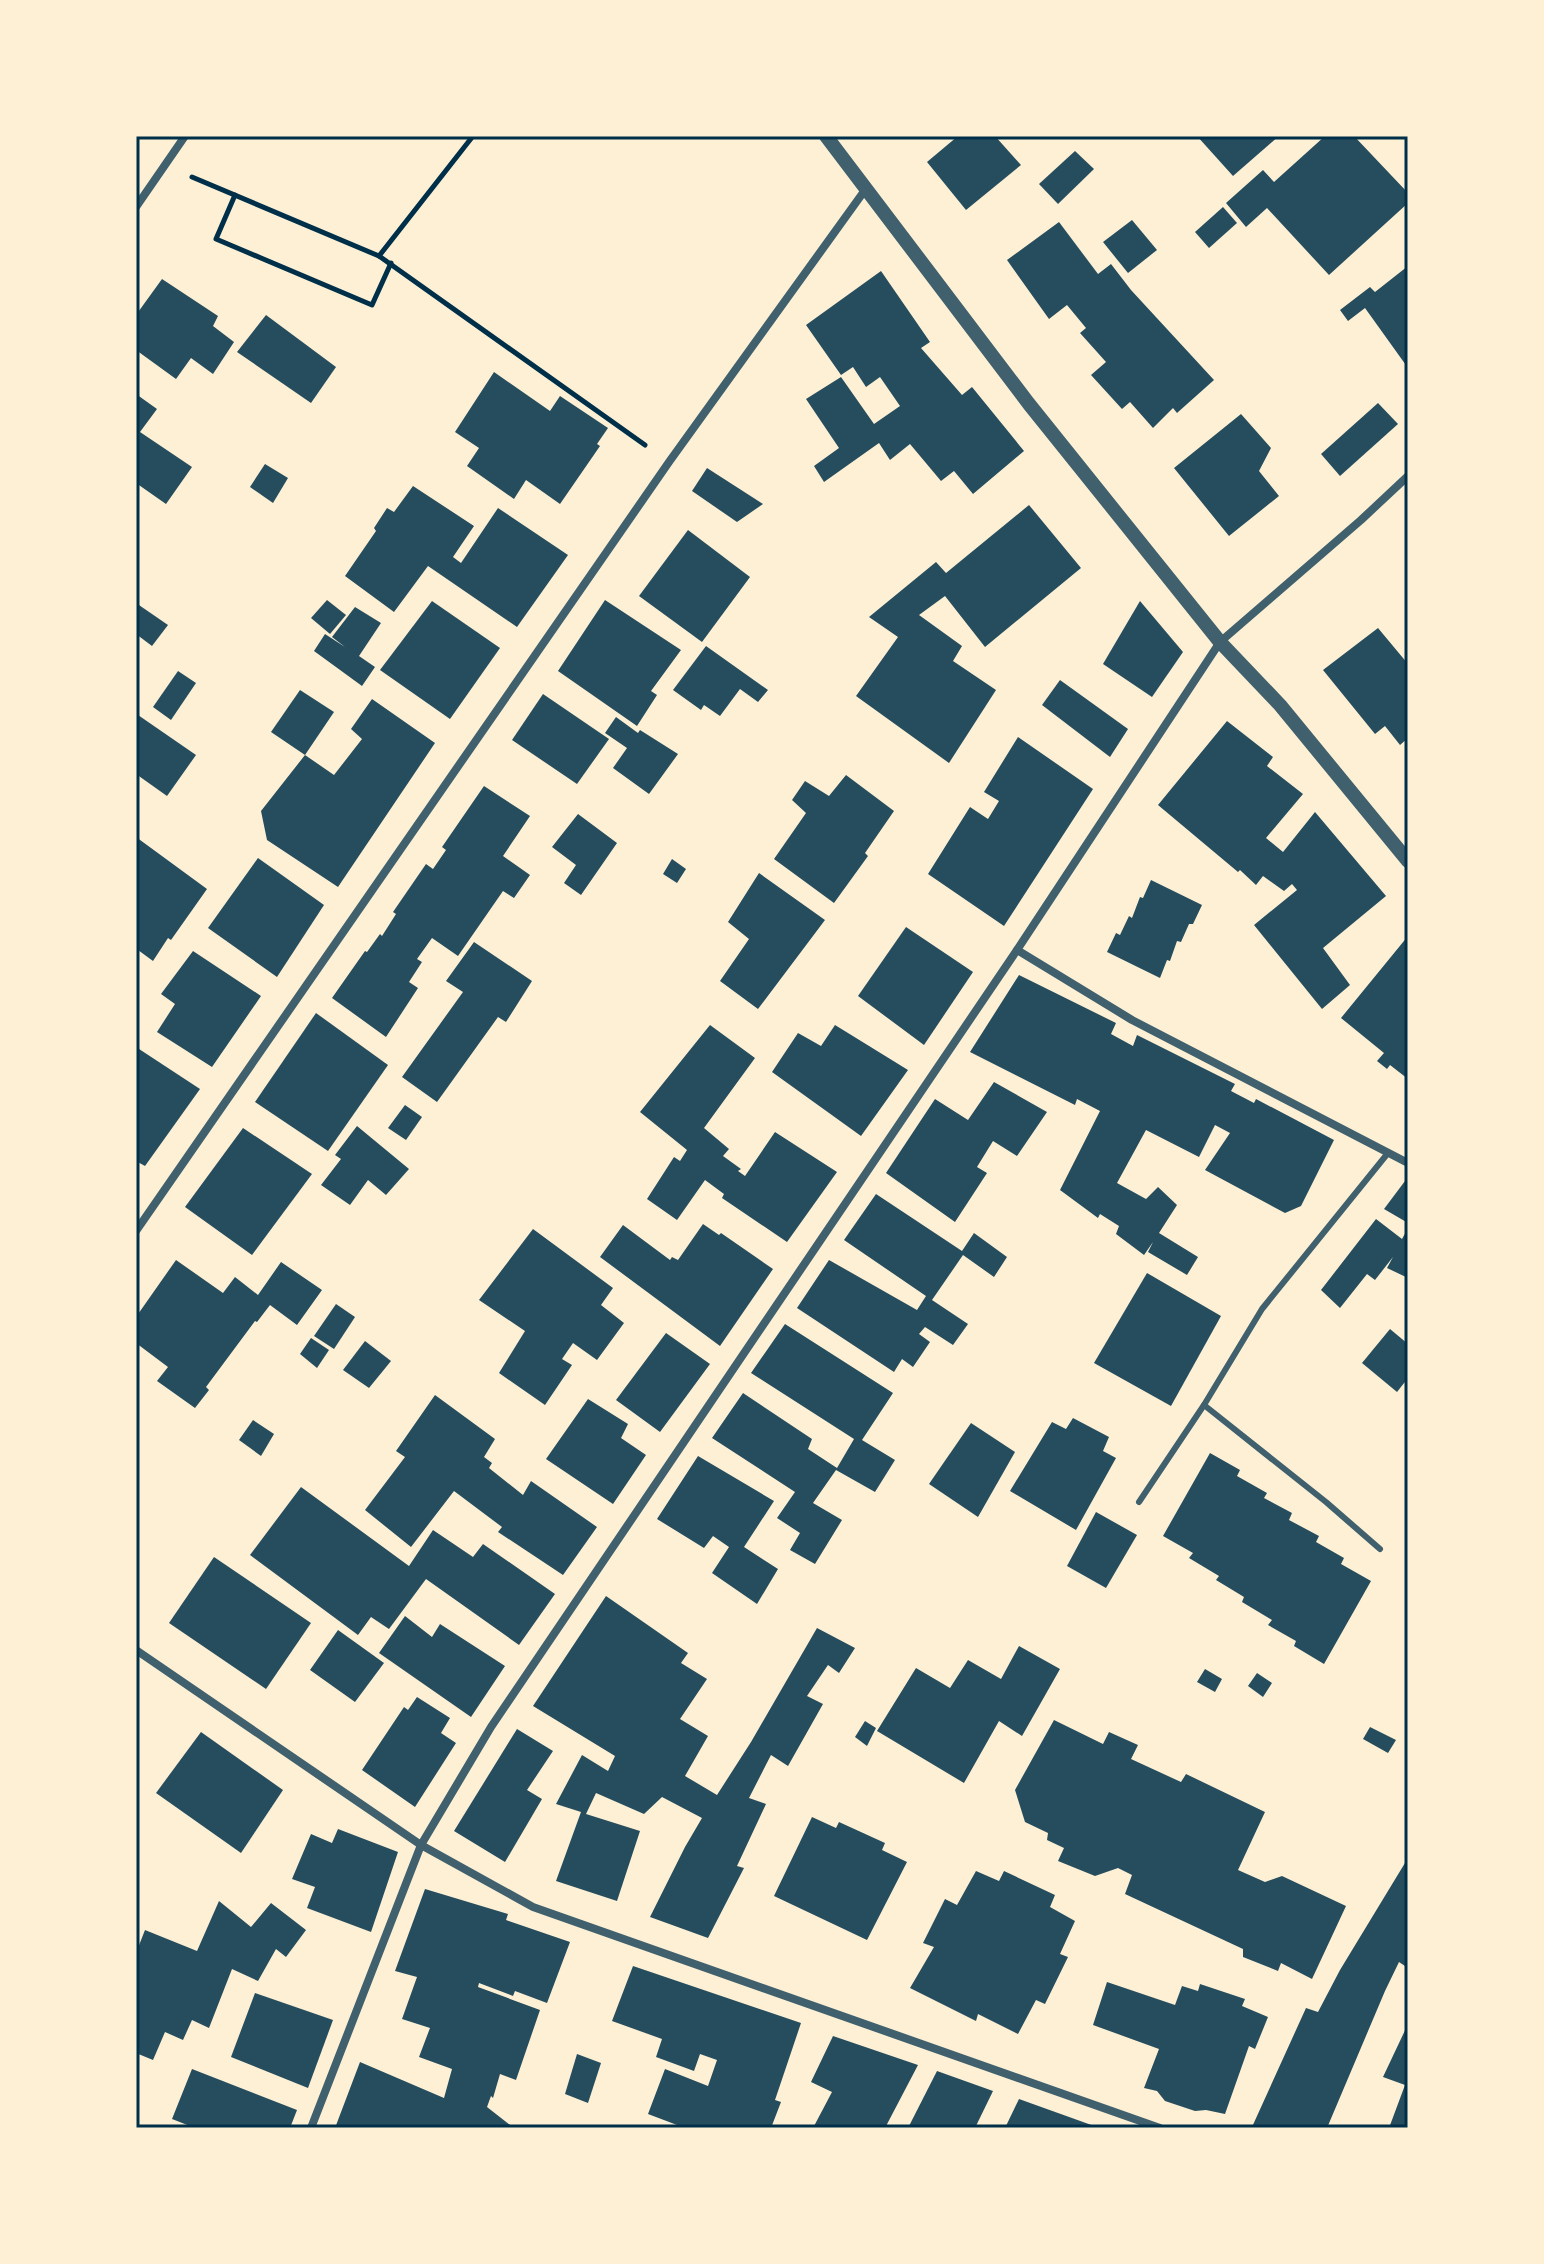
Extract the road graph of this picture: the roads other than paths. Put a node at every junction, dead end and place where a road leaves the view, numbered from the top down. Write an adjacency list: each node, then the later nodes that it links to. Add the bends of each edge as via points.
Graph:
1 (185, 136): 4 (street)
2 (826, 136): 3 (street)
3 (865, 190): 6 (street); 11 (street, via 669,462)
4 (136, 207)
5 (1408, 476): 6 (street)
6 (1220, 642): 7 (street, via 1280,705); 8 (street)
7 (1408, 861)
8 (1017, 950): 9 (street, via 1132,1020); 16 (street, via 491,1727)
9 (1388, 1153): 10 (street); 12 (lane, via 1262,1309)
10 (1408, 1163)
11 (136, 1231)
12 (1204, 1405): 13 (lane); 14 (lane)
13 (1139, 1502)
14 (1380, 1549)
15 (136, 1650): 16 (street)
16 (421, 1845): 17 (street); 18 (street, via 533,1907)
17 (311, 2128)
18 (1160, 2128)

